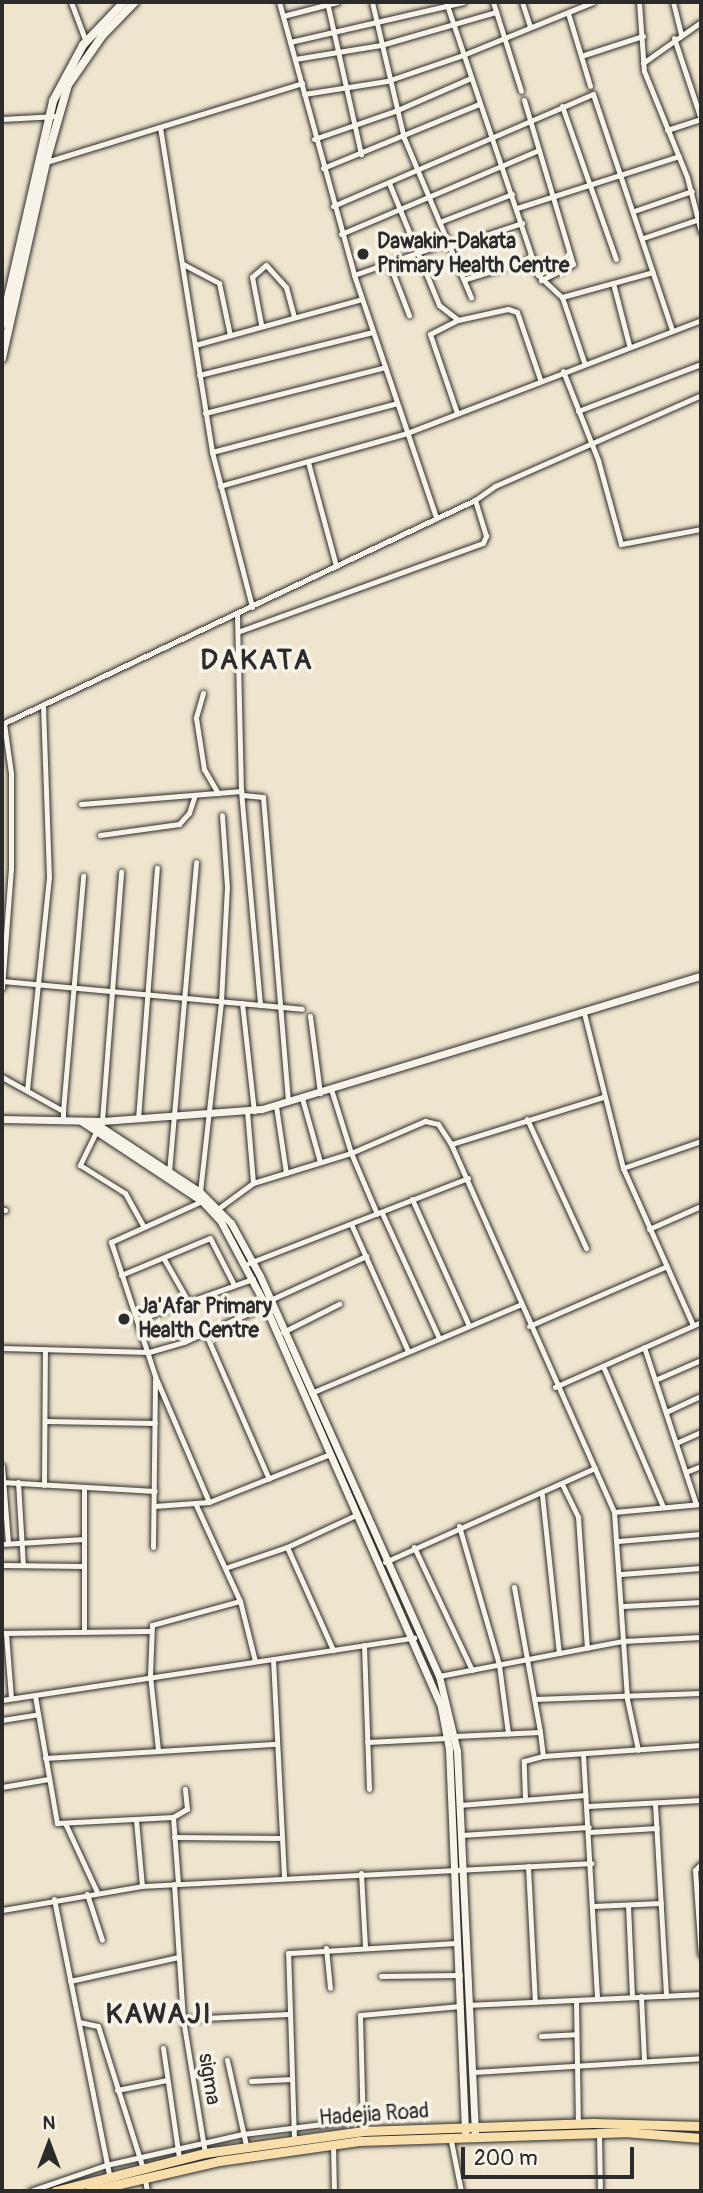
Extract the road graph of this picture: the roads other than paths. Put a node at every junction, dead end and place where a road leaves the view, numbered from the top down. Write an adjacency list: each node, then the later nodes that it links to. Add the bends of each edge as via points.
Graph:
1 (71, 2): 27 (street)
2 (124, 2): 27 (main road)
3 (135, 2): 46 (main road, via 80,63)
4 (278, 2): 17 (street)
5 (337, 2): 13 (street)
6 (372, 2): 19 (street)
7 (463, 2): 14 (street)
8 (493, 2): 15 (street)
9 (522, 2): 21 (street)
10 (593, 2): 16 (street)
11 (639, 2): 24 (street)
12 (673, 2): 23 (street)
13 (327, 3): 17 (street); 22 (street)
14 (447, 4): 19 (street); 20 (street)
15 (496, 12): 20 (street); 25 (street)
16 (568, 13): 21 (street); 32 (street)
17 (283, 16): 28 (street)
18 (701, 22): 23 (street)
19 (376, 24): 22 (street); 29 (street)
20 (454, 27): 29 (street); 31 (street)
21 (530, 27): 25 (street)
22 (333, 33): 28 (street); 30 (street)
23 (681, 33): 26 (street)
24 (643, 36): 32 (street); 34 (street)
25 (505, 38): 31 (street); 40 (street)
26 (674, 38): 34 (street); 48 (street)
27 (86, 42): 46 (main road, via 62,80)
28 (290, 42): 33 (street)
29 (381, 45): 30 (street); 36 (street)
30 (337, 53): 33 (street); 39 (street)
31 (463, 55): 35 (street); 36 (street)
32 (583, 55): 38 (street)
33 (295, 59): 37 (street)
34 (643, 63): 52 (street)
35 (471, 78): 43 (street); 45 (street)
36 (387, 81): 39 (street); 45 (street)
37 (302, 83): 41 (street); 51 (street)
38 (590, 86)
39 (344, 88): 41 (street); 50 (street)
40 (521, 91)
41 (304, 94): 55 (street)
42 (524, 100): 49 (street)
43 (479, 104): 53 (street); 54 (street)
44 (562, 106): 49 (street); 63 (street, via 593,94); 65 (street)
45 (395, 111): 50 (street); 53 (street)
46 (53, 116): 47 (street); 59 (main road); 71 (main road)
47 (2, 119)
48 (701, 119): 52 (street)
49 (530, 120): 54 (street); 56 (street)
50 (352, 126): 55 (street); 57 (street)
51 (160, 127): 59 (street); 87 (street)
52 (667, 130): 58 (street)
53 (404, 138): 57 (street); 62 (street)
54 (492, 138): 60 (street); 62 (street)
55 (314, 139): 61 (street)
56 (539, 150): 60 (street); 70 (street)
57 (361, 154): 61 (street)
58 (678, 156): 63 (street); 67 (street)
59 (46, 162): 71 (main road)
60 (502, 164): 66 (street); 69 (street)
61 (323, 168): 72 (street)
62 (417, 171): 64 (street); 69 (street)
63 (623, 175): 65 (street); 74 (street)
64 (389, 183): 72 (street); 75 (street)
65 (591, 187): 70 (street); 85 (street)
66 (512, 194): 73 (street); 77 (street)
67 (692, 194): 68 (street); 74 (street); 76 (street)
68 (701, 194)
69 (429, 195): 75 (street); 77 (street)
70 (555, 198): 73 (street); 91 (street, via 573,264)
71 (34, 202): 96 (main road)
72 (333, 206): 80 (street)
73 (517, 208): 78 (street)
74 (634, 211): 81 (street)
75 (399, 212): 80 (street); 83 (street)
76 (699, 216): 79 (street); 81 (street)
77 (442, 221): 82 (street)
78 (522, 223): 82 (street); 84 (street)
79 (701, 232)
80 (341, 234): 89 (street)
81 (642, 238): 88 (street)
82 (452, 244): 83 (street); 90 (street)
83 (420, 252): 86 (street); 99 (street, via 439,305)
84 (533, 258): 90 (street); 91 (street)
85 (616, 259)
86 (388, 263): 89 (street); 97 (street)
87 (183, 264): 105 (street, via 219,283); 106 (street)
88 (653, 272): 92 (street); 103 (street)
89 (354, 275): 95 (street)
90 (466, 279): 93 (street)
91 (541, 280): 94 (street)
92 (613, 283): 94 (street); 107 (street)
93 (471, 297)
94 (562, 297): 109 (street)
95 (362, 299): 98 (street); 104 (street)
96 (7, 309): 101 (main road); 108 (main road)
97 (409, 315)
98 (294, 317): 102 (street); 102 (street, via 286,287 266,265 252,277)
99 (458, 320): 114 (street, via 517,312); 119 (street, via 430,334)
100 (701, 320): 103 (street)
101 (2, 324)
102 (261, 324): 105 (street)
103 (672, 330): 107 (street)
104 (373, 332): 111 (street); 113 (street)
105 (230, 335): 106 (street)
106 (195, 345): 113 (street)
107 (629, 345): 109 (street)
108 (2, 358)
109 (584, 362): 112 (street)
110 (701, 364): 117 (street)
111 (385, 367): 116 (street); 118 (street)
112 (563, 371): 114 (street); 117 (street)
113 (199, 375): 118 (street)
114 (540, 379): 119 (street)
115 (701, 398): 121 (street)
116 (397, 404): 120 (street); 122 (street)
117 (578, 411): 121 (street)
118 (205, 413): 122 (street)
119 (457, 413): 120 (street)
120 (407, 433): 123 (street); 126 (street)
121 (591, 447): 125 (street, via 495,486); 127 (street, via 621,544)
122 (212, 452): 124 (street)
123 (308, 462): 124 (street); 128 (street)
124 (220, 486): 129 (street)
125 (475, 500): 126 (street); 131 (street, via 486,536 483,543)
126 (436, 517): 128 (street)
127 (701, 529)
128 (336, 566): 129 (street)
129 (252, 607): 130 (street)
130 (237, 615): 131 (street); 133 (street)
131 (240, 631): 136 (street)
132 (203, 693): 135 (street, via 196,718 204,769)
133 (43, 705): 134 (street); 147 (street, via 49,877)
134 (3, 724): 146 (street, via 11,773 11,869)
135 (218, 793): 136 (street); 137 (street)
136 (242, 793): 155 (street); 156 (street, via 263,797)
137 (195, 795): 138 (street); 140 (street, via 179,824)
138 (81, 804)
139 (222, 815): 153 (street, via 227,887)
140 (100, 835)
141 (196, 862): 152 (street)
142 (158, 869): 151 (street)
143 (121, 872): 150 (street)
144 (83, 876): 149 (street)
145 (701, 976): 158 (street)
146 (2, 981): 147 (street); 148 (street)
147 (39, 984): 149 (street); 162 (street)
148 (2, 988)
149 (77, 988): 150 (street); 170 (street)
150 (112, 991): 151 (street); 177 (street)
151 (149, 995): 152 (street); 173 (street)
152 (185, 998): 153 (street); 171 (street)
153 (221, 1002): 154 (street); 169 (street)
154 (242, 1003): 155 (street); 168 (street)
155 (260, 1005): 156 (street)
156 (279, 1007): 157 (street); 166 (street)
157 (302, 1009)
158 (584, 1013): 161 (street); 164 (street)
159 (310, 1016): 163 (street)
160 (2, 1077): 162 (street)
161 (331, 1089): 163 (street); 181 (street)
162 (27, 1090): 170 (street)
163 (320, 1093): 165 (street)
164 (603, 1097): 174 (street); 183 (street)
165 (302, 1098): 166 (street); 182 (street)
166 (288, 1102): 167 (street)
167 (276, 1106): 168 (street); 185 (street)
168 (251, 1111): 169 (street); 187 (street)
169 (210, 1114): 171 (street); 188 (street)
170 (63, 1115): 172 (street); 175 (street)
171 (172, 1116): 173 (street); 184 (street)
172 (2, 1119)
173 (138, 1119): 177 (street)
174 (527, 1119): 180 (street); 197 (street)
175 (82, 1121): 176 (street); 178 (street)
176 (92, 1121): 177 (street); 184 (street)
177 (102, 1121)
178 (96, 1132): 190 (street); 194 (street, via 80,1165 125,1193)
179 (701, 1141): 183 (street)
180 (451, 1144): 181 (street, via 438,1124 425,1121); 186 (street)
181 (351, 1153): 182 (street); 193 (street)
182 (320, 1162): 185 (street)
183 (623, 1168): 196 (street)
184 (169, 1173): 188 (street)
185 (286, 1173): 187 (street)
186 (468, 1178): 189 (street); 208 (street)
187 (253, 1183): 192 (street)
188 (200, 1192): 192 (street)
189 (412, 1199): 193 (street); 212 (street)
190 (202, 1201): 194 (street); 200 (street)
191 (701, 1206): 196 (street)
192 (219, 1208): 200 (street)
193 (379, 1213): 195 (street); 216 (street)
194 (143, 1226): 202 (street, via 111,1242)
195 (352, 1226): 198 (street); 200 (street)
196 (649, 1228): 201 (street)
197 (586, 1248)
198 (366, 1256): 206 (street); 220 (street)
199 (164, 1259): 202 (street); 204 (street, via 210,1238); 205 (street)
200 (249, 1263): 203 (street); 206 (street)
201 (667, 1266): 211 (street); 213 (street)
202 (121, 1275): 209 (street)
203 (253, 1279): 204 (street); 206 (street)
204 (234, 1285): 205 (street)
205 (188, 1301): 209 (street)
206 (268, 1303): 214 (street); 215 (street); 234 (street)
207 (340, 1304): 215 (street)
208 (519, 1305): 212 (street); 213 (street)
209 (137, 1320): 221 (street)
210 (701, 1322): 211 (street)
211 (693, 1325): 217 (street)
212 (469, 1326): 216 (street)
213 (529, 1326): 226 (street)
214 (205, 1332): 221 (street); 239 (street)
215 (283, 1332): 227 (street)
216 (439, 1338): 220 (street)
217 (644, 1347): 223 (street); 225 (street)
218 (2, 1348): 219 (street)
219 (45, 1349): 221 (street); 230 (street)
220 (408, 1351): 227 (street)
221 (149, 1352): 224 (street)
222 (701, 1360): 225 (street)
223 (603, 1366): 226 (street); 252 (street)
224 (155, 1377): 231 (street); 248 (street)
225 (655, 1380): 229 (street)
226 (555, 1387): 237 (street)
227 (311, 1393): 240 (street)
228 (701, 1396): 229 (street)
229 (666, 1412): 233 (street)
230 (44, 1421): 231 (street); 244 (street)
231 (155, 1423): 246 (street)
232 (701, 1432): 233 (street)
233 (676, 1443): 238 (street)
234 (330, 1454): 239 (street); 240 (street)
235 (2, 1466): 241 (street)
236 (701, 1466): 238 (street)
237 (595, 1468): 243 (street); 253 (street)
238 (686, 1472): 249 (street)
239 (269, 1479): 248 (street)
240 (345, 1479): 254 (street); 264 (street)
241 (2, 1482): 242 (street); 260 (street)
242 (18, 1482): 244 (street); 259 (street)
243 (562, 1484): 247 (street); 282 (street, via 578,1517)
244 (44, 1485): 245 (street)
245 (84, 1488): 246 (street); 257 (street)
246 (155, 1491): 251 (street)
247 (542, 1495): 255 (street); 284 (street)
248 (209, 1502): 250 (street)
249 (699, 1504): 252 (street)
250 (196, 1505): 251 (street); 268 (street)
251 (154, 1506): 261 (street)
252 (663, 1507): 253 (street)
253 (614, 1512): 258 (street)
254 (356, 1515): 262 (street); 279 (street)
255 (459, 1526): 263 (street); 288 (street)
256 (701, 1534): 258 (street)
257 (84, 1539): 259 (street); 267 (street)
258 (618, 1541): 270 (street)
259 (23, 1542): 260 (street); 266 (street)
260 (5, 1544)
261 (153, 1547)
262 (287, 1547): 268 (street); 283 (street)
263 (414, 1547): 264 (street); 289 (street)
264 (385, 1562): 291 (street)
265 (2, 1565): 266 (street)
266 (23, 1565): 267 (street)
267 (83, 1566): 276 (street)
268 (225, 1568): 272 (street)
269 (701, 1568): 270 (street)
270 (621, 1574): 274 (street)
271 (514, 1587): 286 (street)
272 (240, 1601): 275 (street, via 159,1622); 287 (street)
273 (701, 1602): 274 (street)
274 (623, 1606): 280 (street)
275 (149, 1631): 276 (street); 290 (street)
276 (84, 1632): 277 (street)
277 (4, 1633): 294 (street)
278 (701, 1637): 280 (street)
279 (414, 1638): 281 (street); 302 (street)
280 (622, 1641): 282 (street); 296 (street)
281 (364, 1645): 283 (street); 303 (street)
282 (587, 1648): 284 (street)
283 (333, 1650): 285 (street)
284 (559, 1653): 286 (street)
285 (273, 1659): 287 (street); 304 (street)
286 (527, 1659): 288 (street); 295 (street)
287 (255, 1661): 290 (street)
288 (499, 1665): 289 (street); 301 (street)
289 (472, 1670): 291 (street)
290 (150, 1675): 293 (street); 307 (street)
291 (439, 1676): 302 (street)
292 (701, 1693): 296 (street)
293 (35, 1696): 294 (street); 298 (street)
294 (11, 1698): 297 (street)
295 (534, 1699): 296 (street); 300 (street)
296 (626, 1699): 306 (street)
297 (2, 1700)
298 (38, 1714): 299 (street); 310 (street)
299 (2, 1720)
300 (540, 1732): 301 (street); 309 (street)
301 (508, 1734): 302 (street)
302 (452, 1737): 303 (street); 319 (street); 332 (street)
303 (367, 1742): 314 (street)
304 (277, 1744): 307 (street); 328 (street)
305 (701, 1745): 306 (street)
306 (638, 1749): 308 (street)
307 (158, 1750): 310 (street)
308 (583, 1754): 309 (street); 315 (street)
309 (543, 1756): 316 (street, via 524,1761)
310 (45, 1758): 311 (street)
311 (48, 1779): 312 (street); 323 (street, via 55,1821)
312 (2, 1787)
313 (185, 1789): 321 (street, via 187,1809)
314 (369, 1790)
315 (586, 1795): 316 (street); 320 (street)
316 (525, 1799): 319 (street)
317 (701, 1800): 318 (street)
318 (655, 1804): 320 (street); 324 (street)
319 (459, 1805): 326 (street)
320 (588, 1806): 325 (street)
321 (173, 1817): 322 (street); 327 (street, sigma)
322 (136, 1820): 323 (street); 336 (street)
323 (65, 1824): 337 (street)
324 (657, 1828): 325 (street); 340 (street)
325 (589, 1829): 326 (street); 329 (street)
326 (461, 1835): 332 (street)
327 (174, 1837): 328 (street); 335 (street, sigma)
328 (282, 1838): 334 (street)
329 (591, 1864): 331 (street); 342 (street)
330 (701, 1864): 348 (street, via 695,1870)
331 (528, 1866): 332 (street); 360 (street)
332 (459, 1868): 333 (street); 345 (street); 361 (street)
333 (361, 1873): 334 (street); 346 (street)
334 (284, 1878): 335 (street)
335 (176, 1884): 336 (street); 349 (street, sigma)
336 (142, 1886): 337 (street)
337 (97, 1892): 338 (street)
338 (87, 1894): 339 (street); 344 (street)
339 (54, 1899): 343 (street); 352 (street)
340 (661, 1903): 341 (street); 356 (street)
341 (628, 1905): 342 (street); 357 (street)
342 (593, 1906): 358 (street)
343 (2, 1910)
344 (102, 1940)
345 (459, 1942): 346 (street); 350 (street)
346 (365, 1947): 347 (street)
347 (326, 1948): 353 (street); 362 (street, via 288,1953)
348 (701, 1955)
349 (178, 1957): 352 (street); 363 (street, sigma)
350 (460, 1975): 351 (street); 361 (street)
351 (381, 1976)
352 (70, 1981): 364 (street)
353 (330, 1988)
354 (701, 1994): 356 (street)
355 (641, 1996): 356 (street); 357 (street); 370 (street)
356 (666, 1996)
357 (632, 1997): 358 (street)
358 (597, 1998): 359 (street)
359 (576, 2000): 360 (street); 365 (street)
360 (535, 2002): 361 (street)
361 (465, 2006): 372 (street); 377 (street, via 360,2015); 381 (street)
362 (289, 2014): 363 (street); 374 (street)
363 (183, 2019): 390 (street, sigma)
364 (79, 2022): 376 (street, via 98,2026); 393 (street)
365 (576, 2034): 366 (street); 371 (street)
366 (541, 2036)
367 (163, 2048): 373 (street)
368 (701, 2058): 370 (street)
369 (227, 2060): 383 (street)
370 (644, 2060): 371 (street)
371 (577, 2063): 372 (street); 378 (street)
372 (474, 2071): 381 (street)
373 (167, 2080): 376 (street); 391 (street)
374 (292, 2080): 375 (street); 379 (street)
375 (251, 2081)
376 (117, 2090): 392 (street, via 124,2097)
377 (362, 2119): 379 (street); 382 (street)
378 (578, 2123): 380 (main road, Hadejia Road); 381 (main road, Hadejia Road)
379 (294, 2126): 383 (street); 387 (street)
380 (701, 2126)
381 (470, 2130): 382 (main road, Hadejia Road); 384 (main road, Hadejia Road); 385 (main road, Hadejia Road)
382 (363, 2131): 387 (main road, Hadejia Road)
383 (243, 2134): 389 (street); 390 (street)
384 (599, 2134): 386 (main road, Hadejia Road); 401 (street)
385 (450, 2136): 388 (main road, Hadejia Road); 400 (street)
386 (701, 2138)
387 (295, 2139): 389 (main road, Hadejia Road)
388 (333, 2144): 394 (main road, Hadejia Road); 399 (street)
389 (246, 2145): 390 (main road, Hadejia Road)
390 (204, 2148): 391 (main road, Hadejia Road)
391 (178, 2154): 392 (main road, Hadejia Road)
392 (141, 2162): 393 (main road, Hadejia Road); 394 (street)
393 (107, 2169): 395 (street); 396 (main road, Hadejia Road)
394 (145, 2177): 397 (main road, Hadejia Road); 398 (street)
395 (30, 2191)
396 (55, 2191)
397 (89, 2191)
398 (147, 2191)
399 (334, 2191)
400 (461, 2191)
401 (600, 2191)

